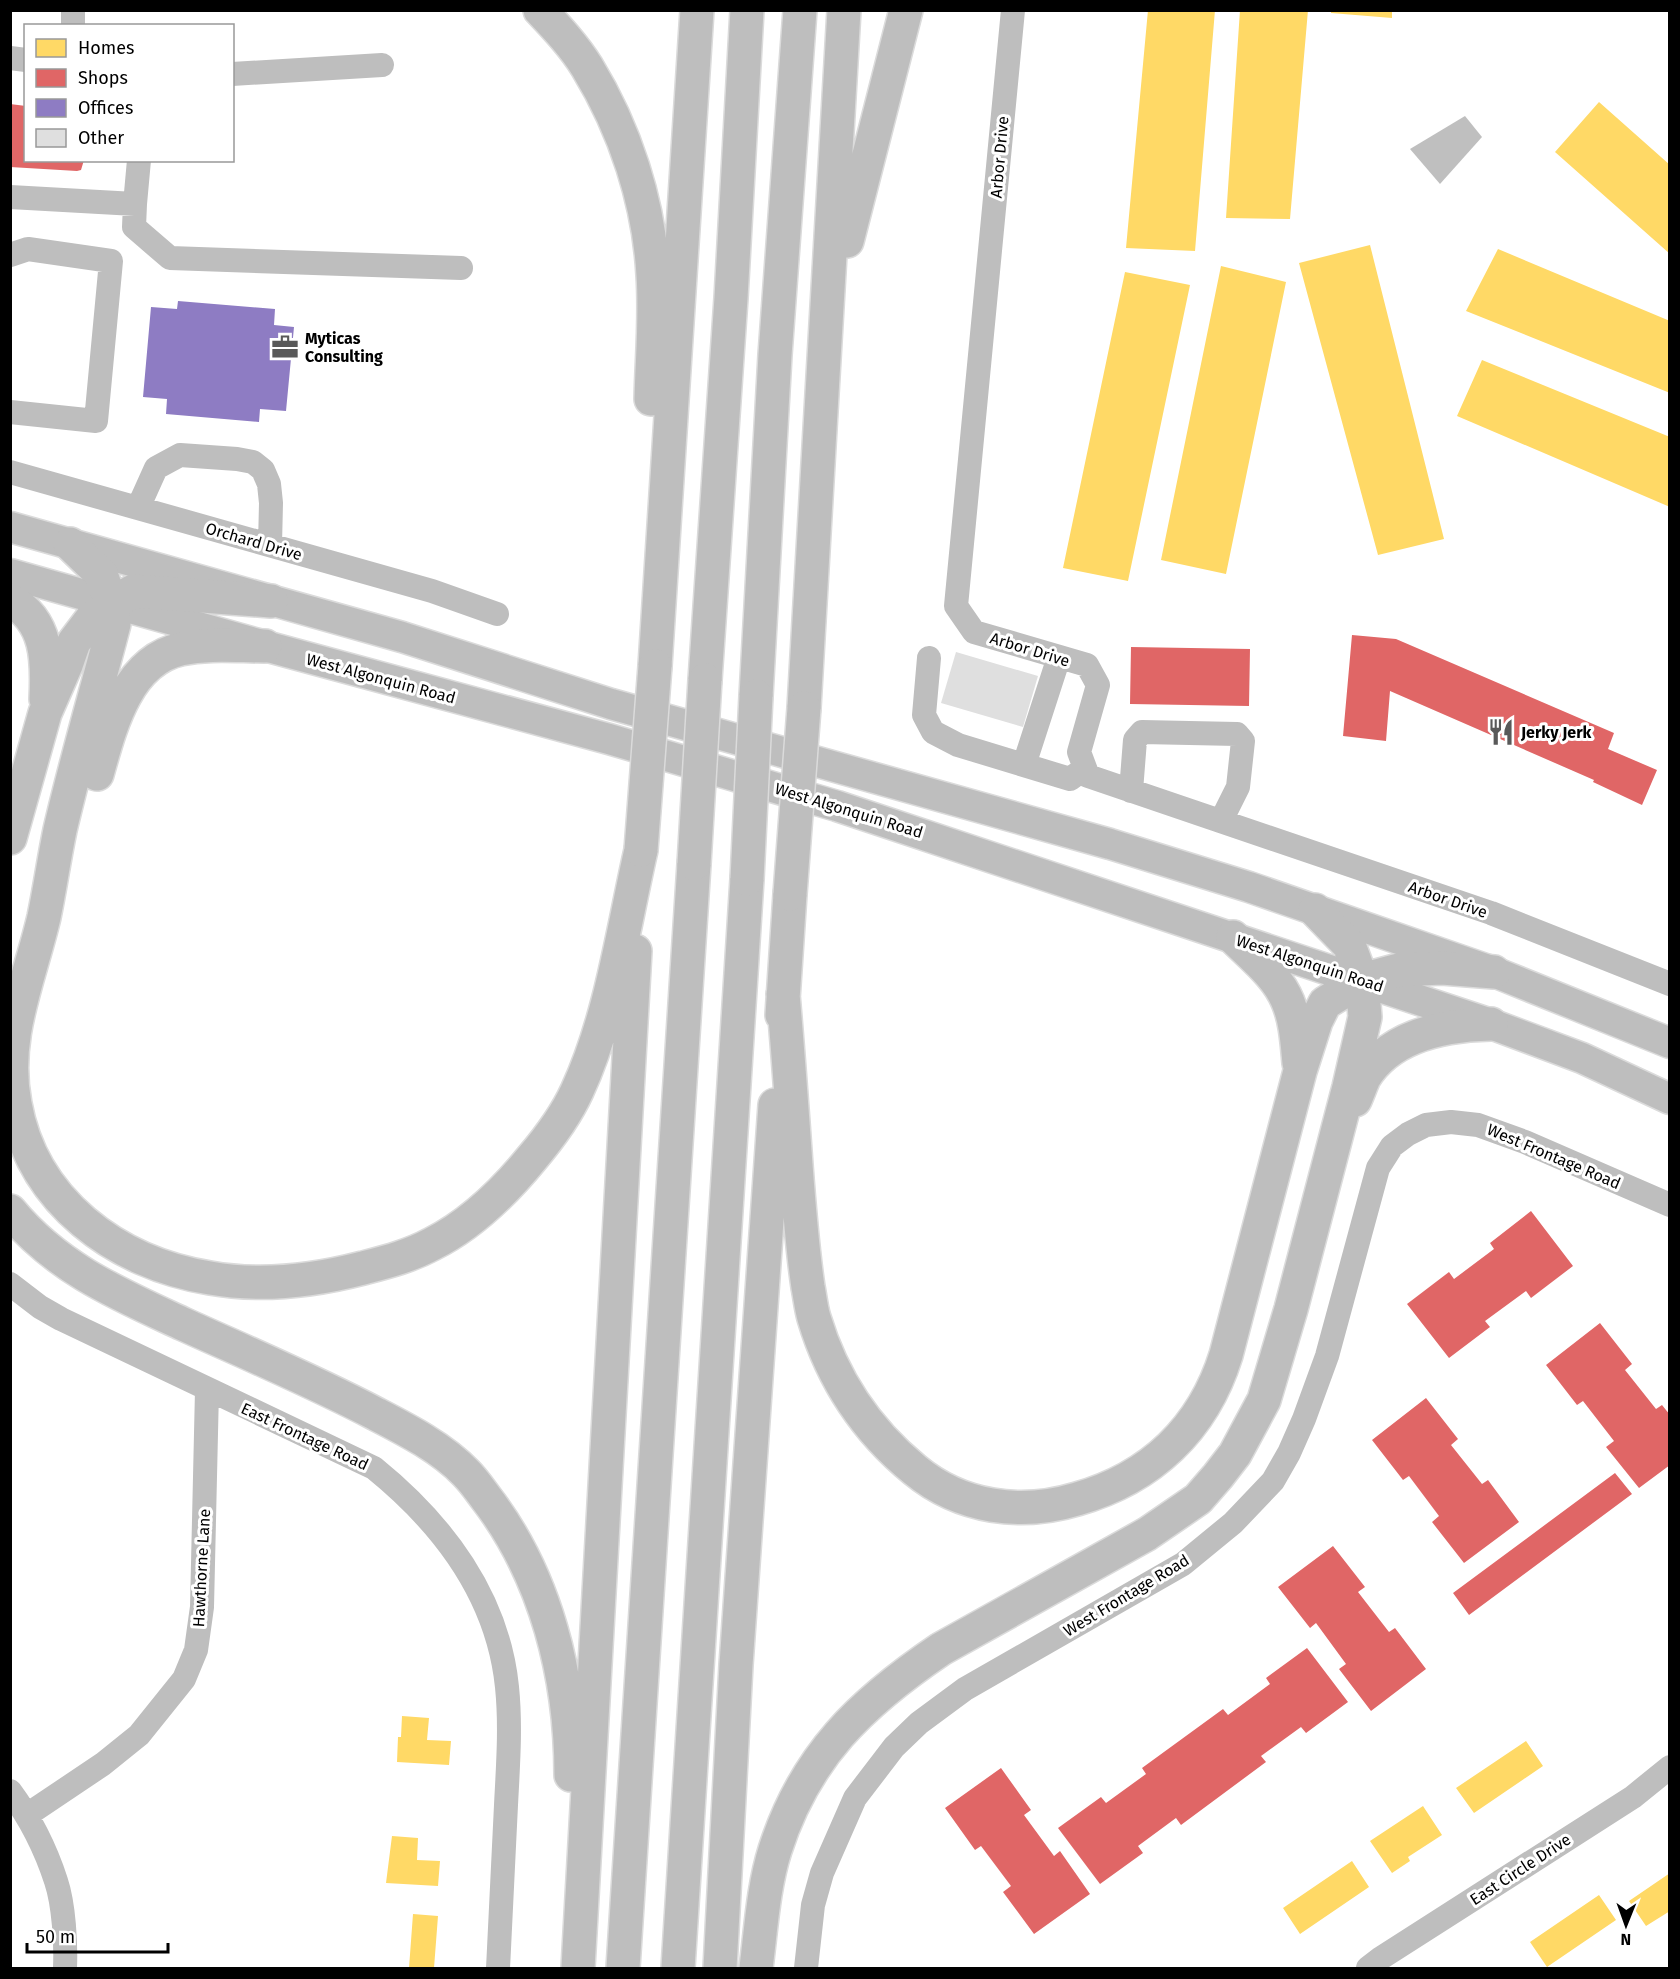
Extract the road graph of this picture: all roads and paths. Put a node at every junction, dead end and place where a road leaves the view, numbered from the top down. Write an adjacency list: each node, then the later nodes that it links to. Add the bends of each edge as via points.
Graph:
1 (540, 10): 20 (highway, via 586,66 608,105 636,176 654,277 650,426)
2 (697, 10): 20 (highway)
3 (747, 10): 61 (highway, bridge)
4 (800, 10): 62 (highway, bridge, via 774,367 747,879)
5 (844, 10): 15 (highway)
6 (906, 10): 15 (highway, via 851,219)
7 (1012, 10): 29 (street, Arbor Drive, via 956,606 974,632)
8 (382, 65): 9 (street)
9 (234, 74)
10 (139, 162): 12 (street)
11 (10, 198): 12 (street)
12 (135, 204): 14 (street, via 134,227 170,258)
13 (10, 255): 16 (street, via 28,249 111,261 96,421)
14 (461, 268)
15 (826, 349): 44 (highway, bridge)
16 (10, 412)
17 (10, 472): 18 (street, Orchard Drive)
18 (138, 508): 22 (street, Orchard Drive); 22 (street, via 156,468 180,455 253,462 263,470 268,484)
19 (10, 527): 21 (main road)
20 (664, 531): 37 (highway, bridge)
21 (70, 544): 25 (main road); 26 (highway, via 101,574)
22 (270, 545): 27 (street, Orchard Drive, via 432,591)
23 (10, 574): 26 (main road, West Algonquin Road)
24 (10, 600): 31 (highway, via 28,614 41,633 47,665)
25 (271, 601): 26 (highway, via 133,591); 38 (main road, via 402,637 611,704 1110,844)
26 (111, 603): 28 (main road, West Algonquin Road); 31 (highway, via 93,617 74,642); 39 (highway, via 114,624 60,830)
27 (497, 614)
28 (265, 646): 39 (highway, via 180,649 142,670 117,712 77,844); 40 (main road, West Algonquin Road, via 609,739 837,806)
29 (1059, 657): 32 (street); 33 (street, Arbor Drive, via 1087,665 1098,685 1078,752)
30 (928, 658): 32 (street, via 924,715 933,732 958,745)
31 (45, 713): 36 (highway)
32 (1024, 765): 33 (street, via 1070,779)
33 (1085, 768): 34 (street, Arbor Drive, via 1088,776)
34 (1131, 791): 35 (street, Arbor Drive); 35 (street, via 1135,740 1142,732 1238,734 1243,741 1238,787)
35 (1221, 821): 43 (street, Arbor Drive, via 1491,913)
36 (10, 838)
37 (641, 850): 39 (highway, via 608,1004 589,1060 576,1093 531,1159 479,1210 433,1244 371,1266 302,1281 212,1279 180,1272 97,1233 62,1203 34,1163 22,1136 11,1060 16,1016); 60 (highway)
38 (1315, 909): 41 (main road); 42 (highway, via 1349,945)
39 (44, 919)
40 (1233, 937): 42 (main road, West Algonquin Road); 47 (highway, via 1275,979 1288,1000)
41 (1494, 972): 42 (highway, via 1410,969); 46 (main road)
42 (1362, 980): 45 (main road, West Algonquin Road); 47 (highway, via 1325,1003); 49 (highway, via 1365,1017)
43 (1670, 984)
44 (783, 994): 47 (highway, via 803,1256 813,1317 829,1358 858,1411 908,1464 951,1494 1000,1507 1052,1506 1108,1489 1156,1461 1188,1428 1219,1377); 63 (highway, via 736,1665)
45 (1491, 1024): 48 (main road, West Algonquin Road, via 1582,1058); 49 (highway, via 1426,1032 1386,1053 1365,1078)
46 (1670, 1043)
47 (1300, 1071)
48 (1670, 1099)
49 (1331, 1157): 64 (highway, via 1264,1400 1235,1454 1198,1499 1172,1518 940,1649 909,1670 836,1736 800,1789 774,1852)
50 (1670, 1205): 65 (street, West Frontage Road, via 1478,1125 1426,1125 1392,1146 1378,1168 1327,1356 1304,1419 1273,1481 1233,1523 1184,1564 965,1689 894,1747 855,1798 822,1873 813,1905)
51 (10, 1211): 59 (highway, via 45,1248 90,1279 399,1426 467,1473 500,1517 530,1570 551,1624 571,1738)
52 (10, 1284): 53 (street, East Frontage Road, via 61,1319)
53 (207, 1390): 56 (street, Hawthorne Lane, via 202,1608 196,1650 184,1679 140,1735); 58 (street, East Frontage Road, via 374,1468 437,1528 474,1581 498,1643 509,1706)
54 (1670, 1767): 66 (street, East Circle Drive, via 1633,1797)
55 (10, 1791): 56 (street)
56 (27, 1815): 57 (street, via 57,1883)
57 (65, 1968)
58 (498, 1968)
59 (572, 1968)
60 (578, 1968)
61 (623, 1968)
62 (678, 1968)
63 (720, 1968)
64 (756, 1968)
65 (806, 1968)
66 (1368, 1968)

